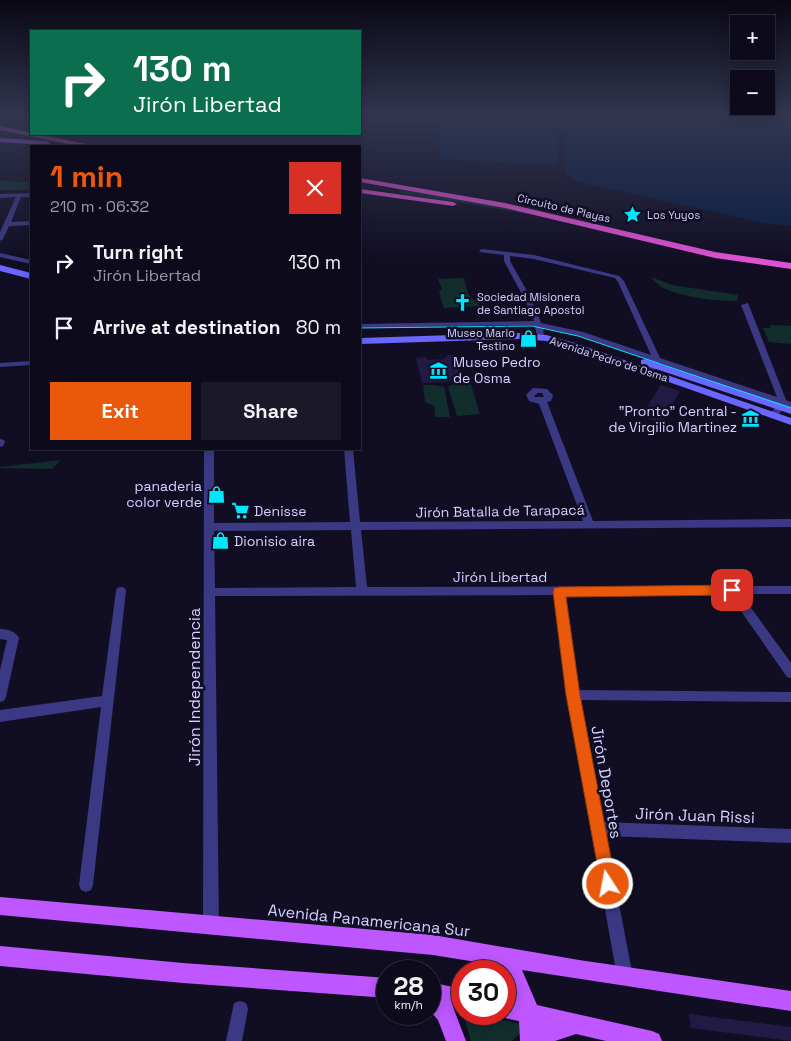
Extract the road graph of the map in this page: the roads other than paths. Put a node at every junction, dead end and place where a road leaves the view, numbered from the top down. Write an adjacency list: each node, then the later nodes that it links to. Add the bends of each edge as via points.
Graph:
1 (361, 180): 15 (highway, Circuito de Playas, via 509,206 702,253)
2 (361, 190): 18 (highway, Circuito de Playas, via 514,214 696,258)
3 (30, 195): 5 (street)
4 (0, 196): 5 (street)
5 (19, 196): 7 (street)
6 (0, 218): 7 (street)
7 (7, 222): 8 (street); 9 (street)
8 (30, 222)
9 (0, 239)
10 (482, 251): 11 (street)
11 (507, 254): 22 (street, via 507,261); 27 (street, via 611,274 621,281)
12 (0, 255): 14 (street)
13 (0, 261): 17 (main road)
14 (30, 262)
15 (791, 266)
16 (0, 268): 19 (main road)
17 (30, 268)
18 (791, 272)
19 (30, 276)
20 (745, 305): 29 (street)
21 (361, 326): 22 (street, Avenida Pedro de Osma)
22 (539, 330): 23 (main road, Avenida Pedro de Osma); 24 (main road, Avenida Pedro de Osma, via 520,336); 27 (main road, Avenida Pedro de Osma, via 572,346)
23 (361, 333)
24 (361, 341)
25 (30, 363): 26 (street)
26 (0, 366)
27 (653, 366): 29 (main road, Avenida Pedro de Osma); 29 (street, Avenida Pedro de Osma)
28 (542, 401): 35 (street)
29 (782, 408): 30 (main road, Avenida Pedro de Osma); 31 (main road, Avenida Pedro de Osma)
30 (791, 411)
31 (791, 422)
32 (209, 450): 37 (street, Jirón Independencia)
33 (348, 450): 36 (street)
34 (791, 523): 35 (street, Jirón Batalla de Tarapacá)
35 (589, 524): 36 (street, Jirón Batalla de Tarapacá)
36 (355, 526): 37 (street, Jirón Batalla de Tarapacá); 42 (street)
37 (209, 527): 41 (street, Jirón Independencia)
38 (732, 590): 39 (street, Jirón Libertad); 43 (street, Jirón Libertad); 45 (street)
39 (791, 590)
40 (121, 591): 49 (street)
41 (210, 592): 42 (street, Jirón Libertad); 55 (street, Jirón Independencia)
42 (362, 592): 43 (street, Jirón Libertad)
43 (559, 592): 46 (street, Jirón Deportes)
44 (0, 634): 47 (street, via 13,638)
45 (791, 672)
46 (573, 695): 48 (street); 51 (street, Jirón Deportes)
47 (0, 697)
48 (791, 697)
49 (108, 701): 50 (street); 53 (street)
50 (0, 716)
51 (598, 829): 52 (street, Jirón Juan Rissi); 58 (street, Jirón Deportes)
52 (791, 836)
53 (86, 885)
54 (0, 906): 55 (main road, Avenida Panamericana Sur)
55 (211, 926): 57 (main road, Avenida Panamericana Sur, via 433,945)
56 (0, 956): 59 (main road)
57 (501, 957): 58 (main road, Avenida Panamericana Sur); 64 (main road, via 525,994)
58 (625, 977): 60 (main road, Avenida Panamericana Sur)
59 (376, 987)
60 (791, 1001)
61 (441, 1008): 67 (main road)
62 (240, 1009): 66 (street)
63 (516, 1010): 64 (main road)
64 (529, 1013): 65 (main road); 68 (main road)
65 (575, 1024): 68 (main road); 69 (main road)
66 (234, 1041)
67 (456, 1041)
68 (531, 1041)
69 (652, 1041)

